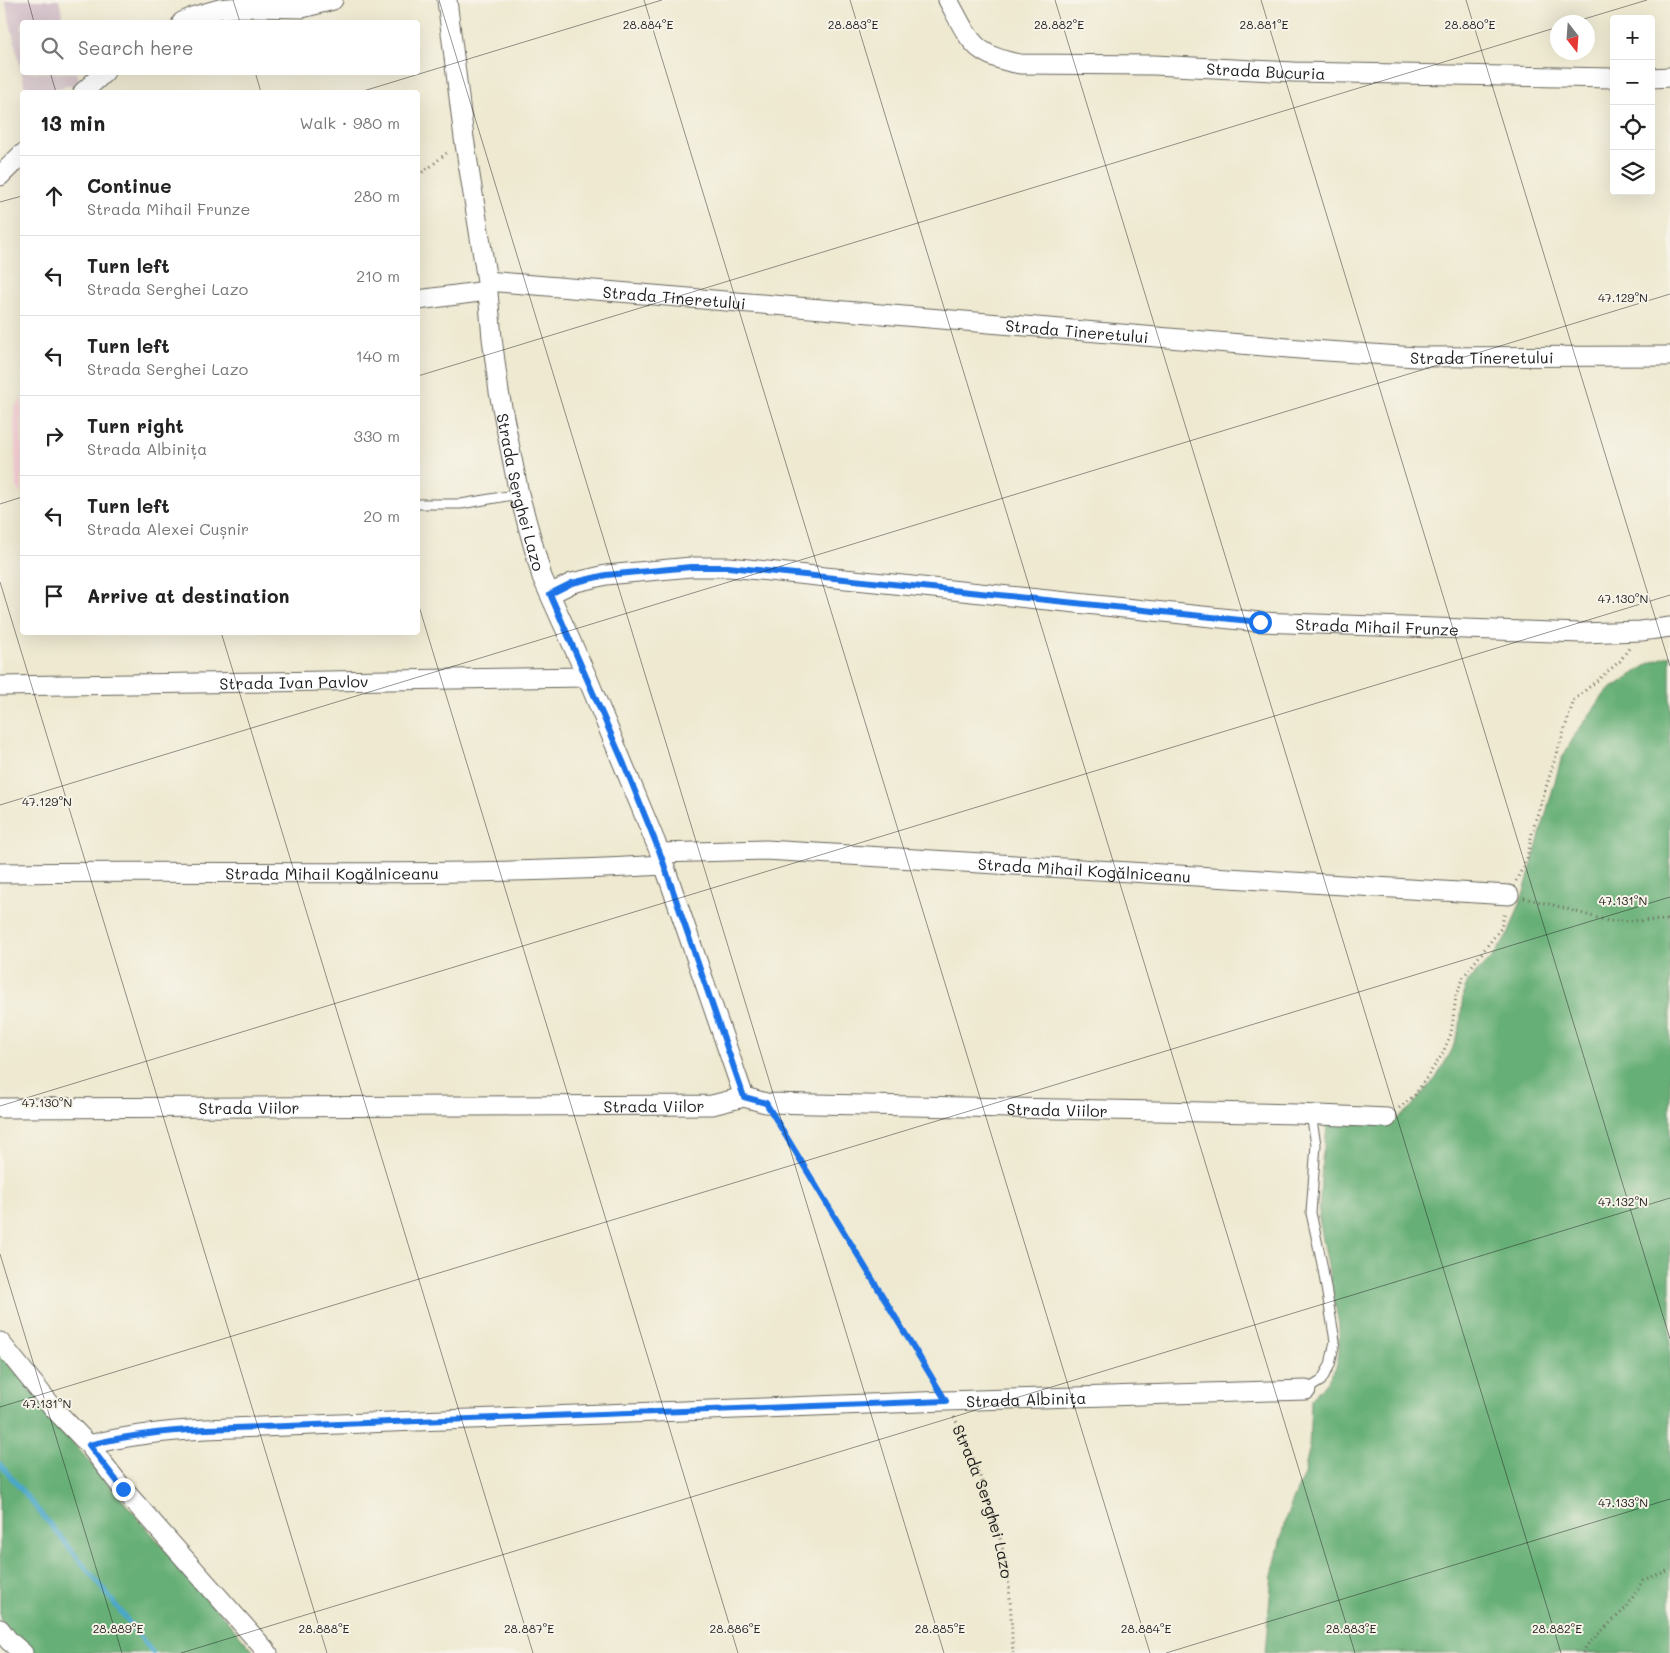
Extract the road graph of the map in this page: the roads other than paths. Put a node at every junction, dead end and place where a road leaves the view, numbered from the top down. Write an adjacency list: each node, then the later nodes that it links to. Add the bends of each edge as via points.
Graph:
1 (333, 0): 4 (street, via 302,8 219,9)
2 (447, 0): 12 (street, Strada Serghei Lazo)
3 (948, 0): 7 (street, Strada Bucuria, via 972,43 999,60 1020,64)
4 (186, 20)
5 (103, 75): 9 (street)
6 (1670, 77): 8 (street)
7 (1610, 78)
8 (1655, 78)
9 (85, 90)
10 (20, 156): 11 (street)
11 (0, 176)
12 (487, 286): 13 (street, Strada Tineretului); 14 (street, Strada Tineretului, via 1416,357); 15 (street, Strada Serghei Lazo, via 499,392)
13 (420, 300)
14 (1670, 356)
15 (519, 494): 16 (lane, via 461,504); 17 (street, Strada Serghei Lazo, via 542,577)
16 (420, 504)
17 (550, 594): 18 (street, Strada Mihail Frunze, via 572,583 606,575 683,567 728,567 1260,622 1581,633); 19 (street, Strada Serghei Lazo)
18 (1670, 627)
19 (587, 677): 20 (street, Strada Ivan Pavlov); 21 (street, Strada Serghei Lazo)
20 (0, 686)
21 (662, 859): 22 (street, Strada Mihail Kogălniceanu, via 581,870); 23 (street, Strada Mihail Kogălniceanu, via 766,850); 24 (street, Strada Serghei Lazo)
22 (0, 872)
23 (1509, 895)
24 (744, 1097): 25 (street, Strada Viilor, via 712,1105); 26 (street, Strada Viilor, via 766,1103)
25 (0, 1108)
26 (1306, 1116): 27 (street, Strada Viilor); 29 (lane, via 1312,1122 1316,1144 1312,1213 1334,1341 1330,1365 1321,1381)
27 (1387, 1118)
28 (0, 1342): 30 (street, via 55,1410)
29 (1306, 1390): 30 (street, Strada Albinița, via 206,1429 162,1431)
30 (89, 1445): 33 (street, via 123,1489)
31 (0, 1629): 32 (street)
32 (22, 1653)
33 (268, 1653)

